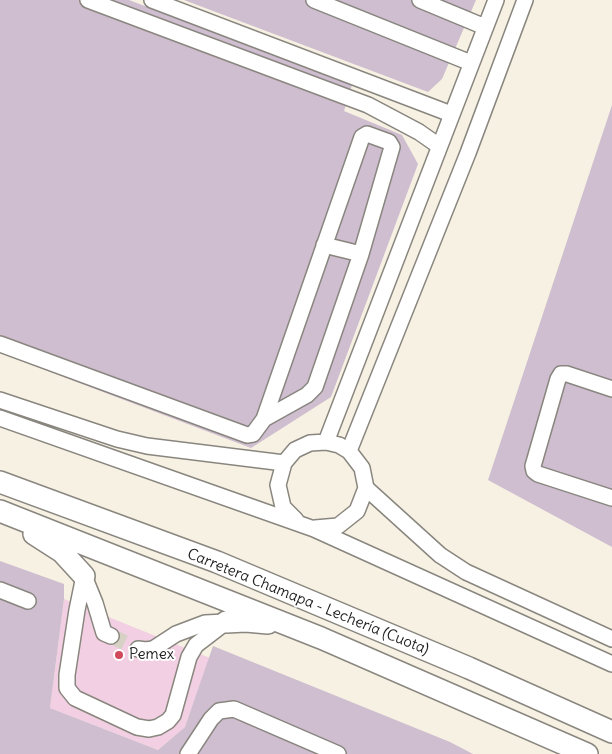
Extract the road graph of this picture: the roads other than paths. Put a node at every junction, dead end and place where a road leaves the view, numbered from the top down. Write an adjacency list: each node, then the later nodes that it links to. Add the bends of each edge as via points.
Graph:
1 (88, 0): 11 (street, via 368,105)
2 (152, 0): 10 (street)
3 (314, 0): 9 (street)
4 (420, 0): 7 (street)
5 (496, 0): 8 (street)
6 (525, 0): 20 (street, via 468,153)
7 (440, 4): 8 (street)
8 (485, 27): 9 (street)
9 (471, 63): 10 (street)
10 (451, 114): 11 (street)
11 (439, 146): 19 (street)
12 (324, 245): 13 (street); 13 (street, via 362,137 367,134 389,142 392,147); 18 (street)
13 (361, 254): 18 (street, via 315,387 307,395)
14 (0, 344): 18 (street, via 247,436 253,434)
15 (612, 389): 24 (street, via 561,374 533,466 538,474)
16 (0, 400): 21 (street, via 117,440)
17 (0, 418): 27 (street)
18 (264, 419)
19 (326, 442): 20 (street); 21 (street, via 310,443 295,450)
20 (349, 451): 23 (street, via 362,468)
21 (284, 463): 27 (street, via 278,485 283,506)
22 (0, 482): 38 (highway, Carretera Chamapa - Lechería (Cuota), via 217,562)
23 (366, 488): 28 (street, via 357,511 338,526); 35 (street, via 440,554 466,572)
24 (612, 498)
25 (0, 511): 34 (highway, Carretera Chamapa - Lechería (Cuota))
26 (0, 519): 29 (highway, via 62,552)
27 (299, 523): 28 (street)
28 (314, 528): 37 (street)
29 (84, 576): 32 (street, via 66,675 67,688 76,698 137,728 149,730 158,727 174,715 189,657 196,645); 33 (street, via 104,633)
30 (0, 590): 31 (street)
31 (28, 600)
32 (226, 622): 34 (highway, via 264,622); 36 (street, via 205,622 176,634 153,649)
33 (111, 636)
34 (321, 638): 41 (highway, Carretera Chamapa - Lechería (Cuota))
35 (612, 639)
36 (138, 649)
37 (612, 664)
38 (612, 732)
39 (188, 754): 40 (street, via 211,718 219,711 234,709)
40 (338, 754)
41 (587, 754)

